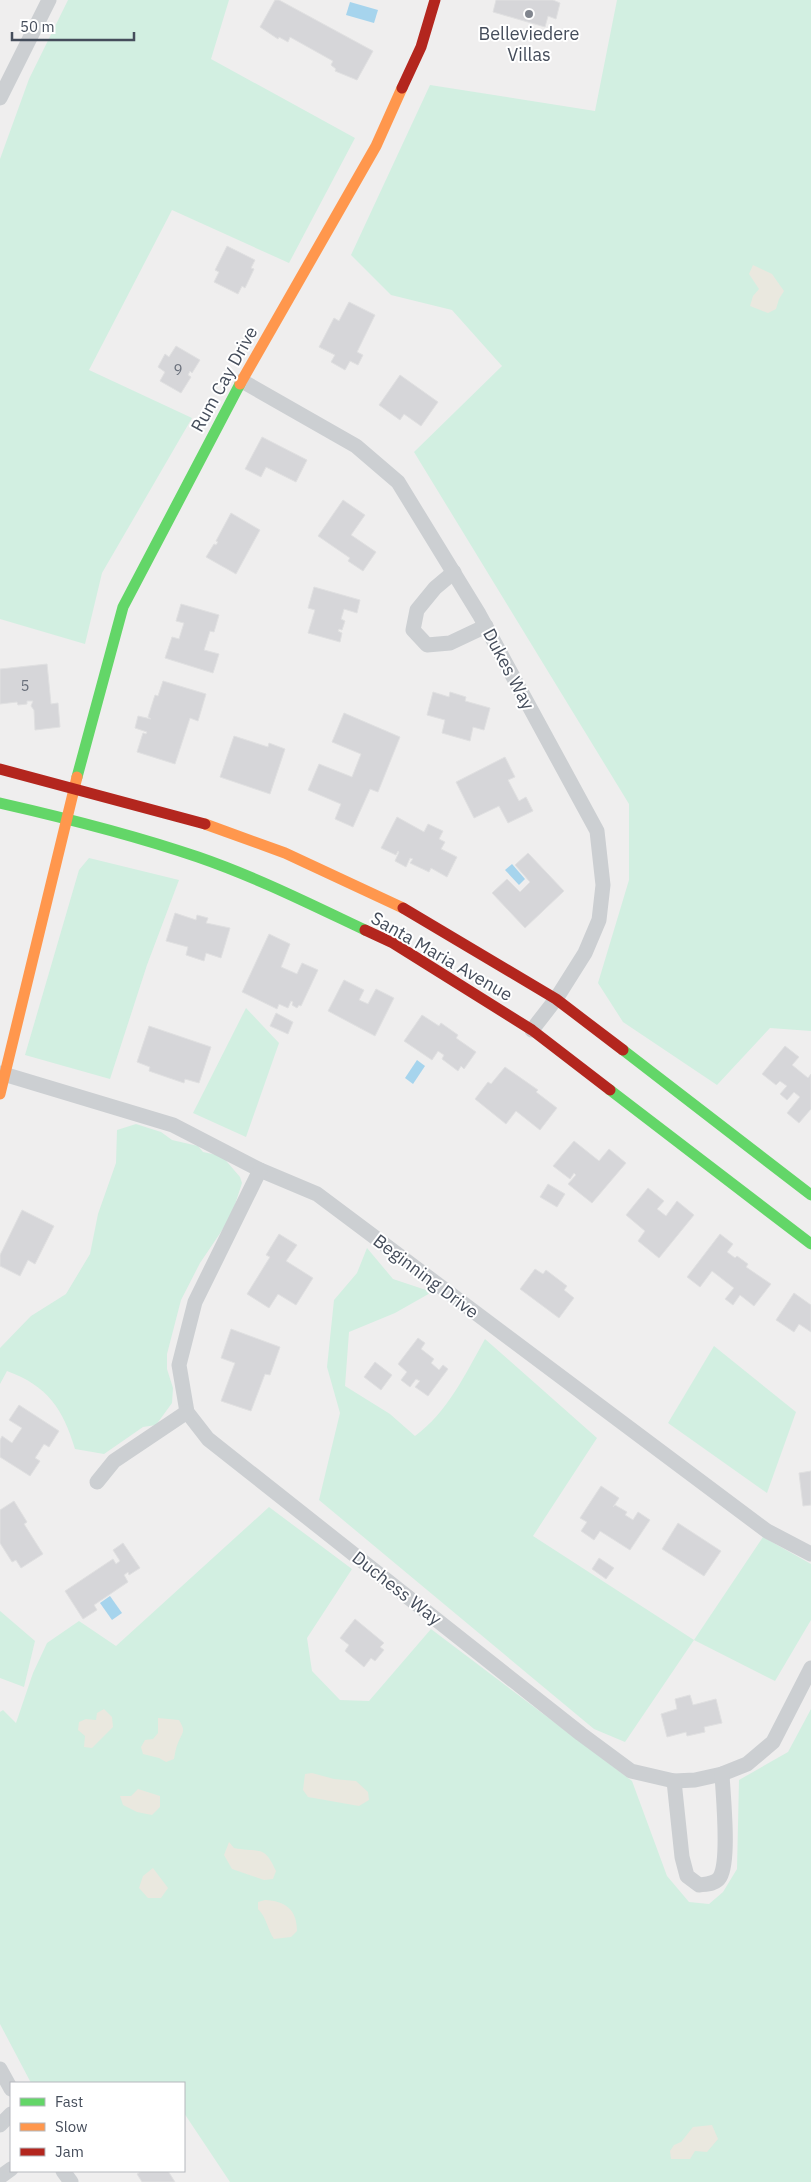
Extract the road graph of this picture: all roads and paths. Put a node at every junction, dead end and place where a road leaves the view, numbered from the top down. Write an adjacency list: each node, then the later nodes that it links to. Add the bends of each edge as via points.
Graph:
1 (49, 0): 3 (street)
2 (435, 0): 4 (street, Rum Cay Drive, via 421,47 376,146)
3 (0, 98)
4 (242, 380): 5 (street, Dukes Way, via 356,446 398,482); 8 (street, Rum Cay Drive, via 123,608)
5 (454, 572): 6 (street, Dukes Way); 6 (street, via 417,610 413,630 427,645 450,643)
6 (486, 626): 11 (street, Dukes Way, via 597,831 603,886 599,920 585,953)
7 (0, 769): 8 (street, Santa Maria Avenue)
8 (75, 788): 10 (street, Rum Cay Drive); 11 (street, Santa Maria Avenue, via 206,824 285,853 409,911)
9 (0, 803): 10 (street, Santa Maria Avenue)
10 (66, 818): 12 (street, Santa Maria Avenue, via 198,857 276,888 393,943); 13 (street, Rum Cay Drive)
11 (556, 999): 12 (street, Dukes Way); 16 (street, Santa Maria Avenue)
12 (532, 1030): 17 (street, Santa Maria Avenue)
13 (3, 1074): 14 (street, Rum Cay Drive); 15 (street, Beginning Drive, via 173,1125)
14 (0, 1094)
15 (260, 1170): 18 (street, Duchess Way, via 195,1302 180,1364); 20 (street, Beginning Drive, via 316,1194 767,1531)
16 (811, 1195)
17 (811, 1244)
18 (187, 1412): 19 (street, via 114,1461); 23 (street, Duchess Way, via 208,1439 581,1734 631,1771)
19 (97, 1482)
20 (811, 1554)
21 (811, 1668): 22 (street, Duchess Way, via 773,1742 747,1764)
22 (722, 1774): 23 (street, Duchess Way); 23 (street, via 725,1863 720,1878 713,1884 699,1885 687,1876)
23 (674, 1781)
24 (0, 2069): 25 (street)
25 (10, 2088)
26 (10, 2115): 27 (street)
27 (0, 2125)

